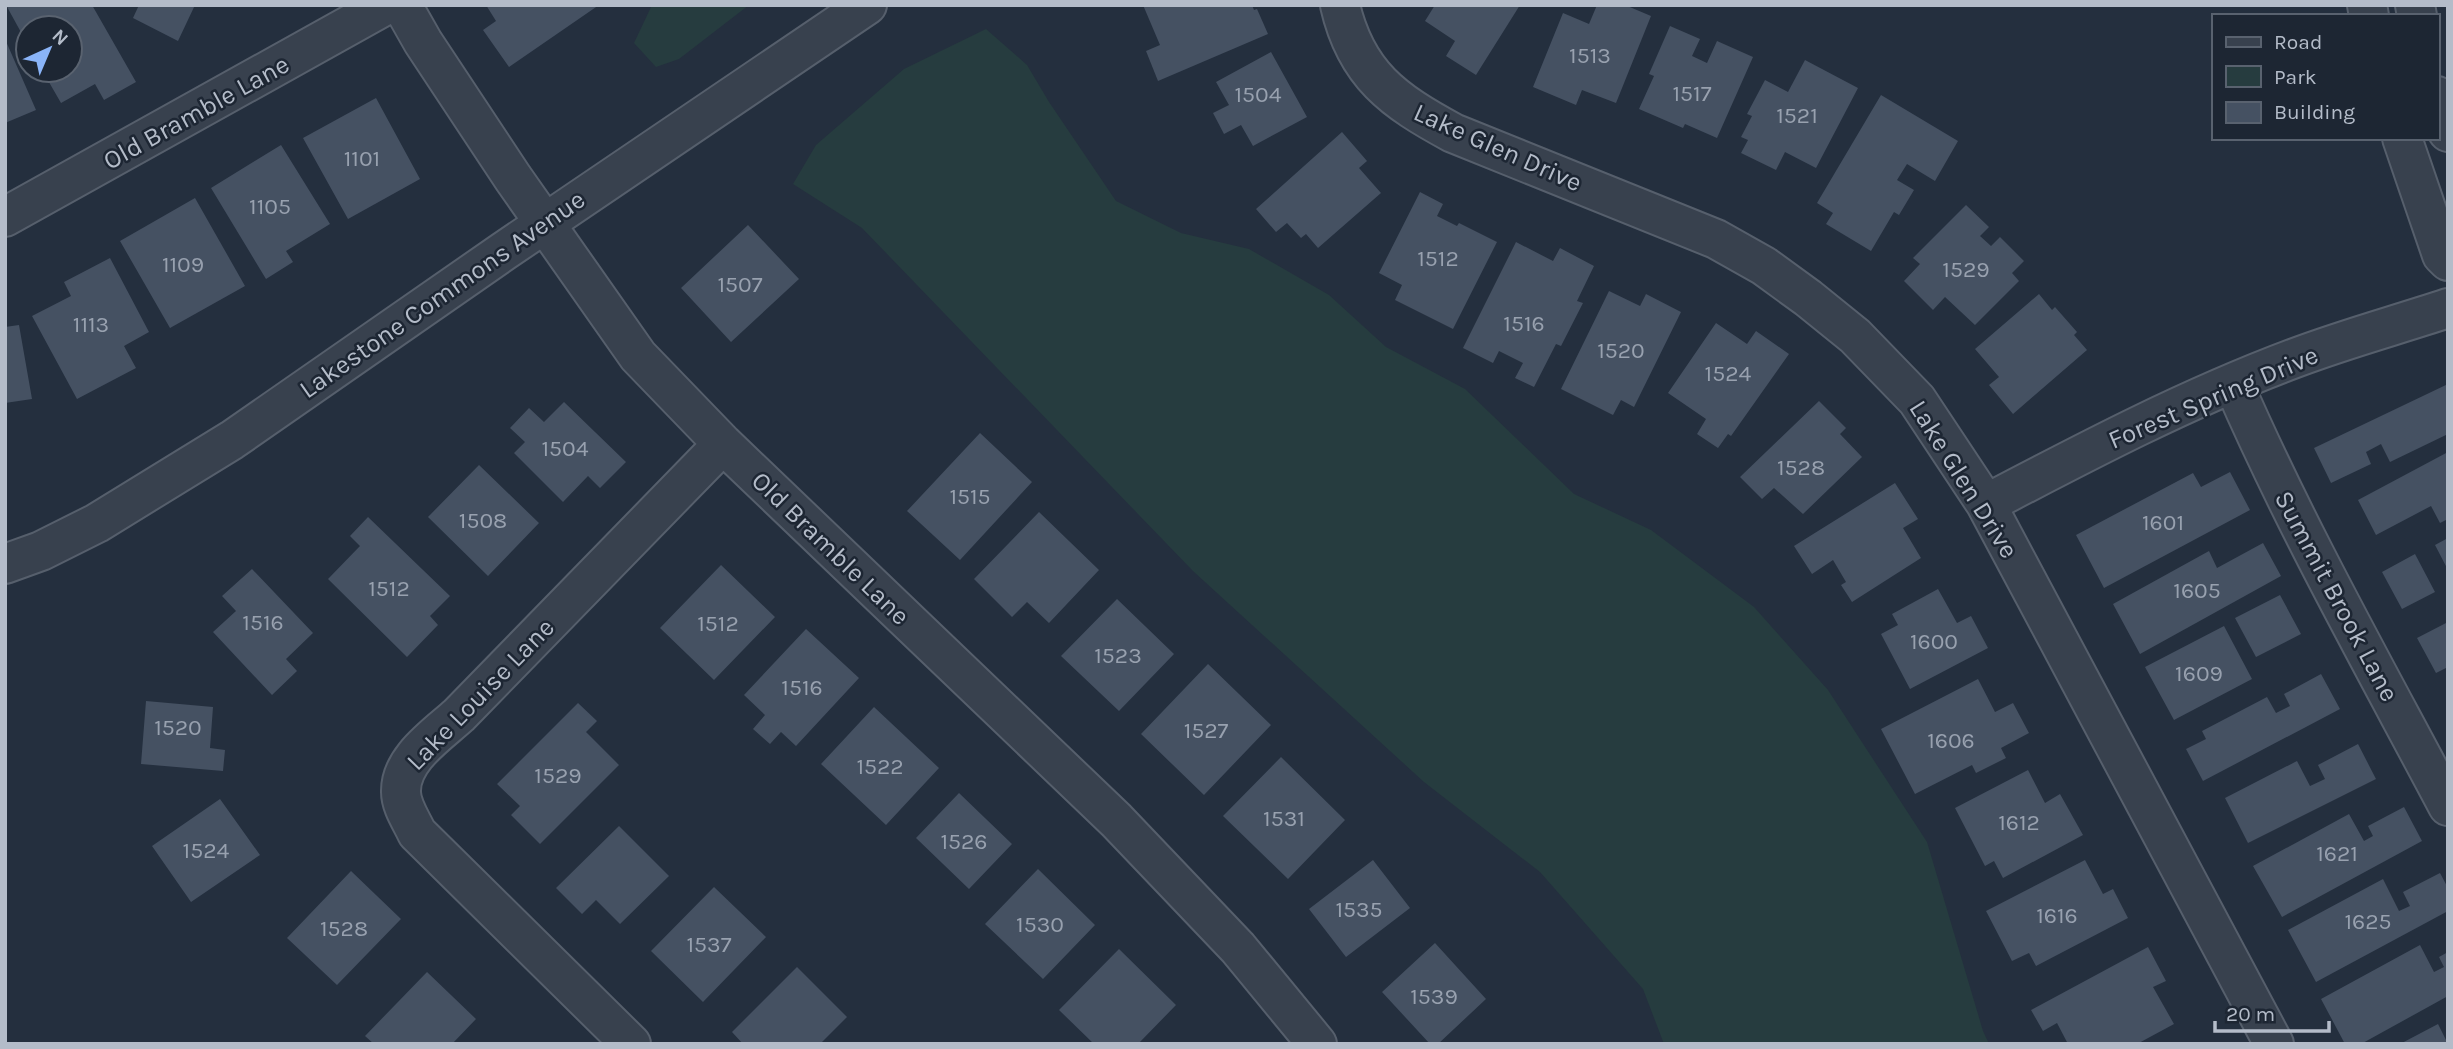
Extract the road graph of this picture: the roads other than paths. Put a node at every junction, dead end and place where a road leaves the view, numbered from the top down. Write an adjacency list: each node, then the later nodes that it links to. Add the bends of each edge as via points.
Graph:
1 (386, 5): 8 (street, Old Bramble Lane)
2 (402, 5): 9 (street, Old Bramble Lane)
3 (867, 5): 9 (street, Lakestone Commons Avenue)
4 (1340, 5): 14 (street, Lake Glen Drive, via 1352,44 1370,72 1415,113 1453,133 1717,239 1808,298 1855,336 1917,400)
5 (2439, 103): 6 (street)
6 (2448, 132)
7 (2403, 140): 10 (street, via 2442,255)
8 (5, 217)
9 (545, 223): 13 (street, Old Bramble Lane, via 638,356); 15 (street, Lakestone Commons Avenue, via 232,440 97,523)
10 (2448, 261)
11 (2448, 308): 12 (street, Forest Spring Drive)
12 (2233, 383): 14 (street, Forest Spring Drive, via 2151,419); 16 (street, Summit Brook Lane, via 2316,559)
13 (723, 444): 17 (street, Lake Louise Lane, via 413,758 402,775 401,794 417,833); 18 (street, Old Bramble Lane, via 1116,820 1238,948)
14 (1986, 504): 19 (street, Lake Glen Drive)
15 (5, 564)
16 (2448, 806)
17 (631, 1044)
18 (1317, 1044)
19 (2274, 1044)

